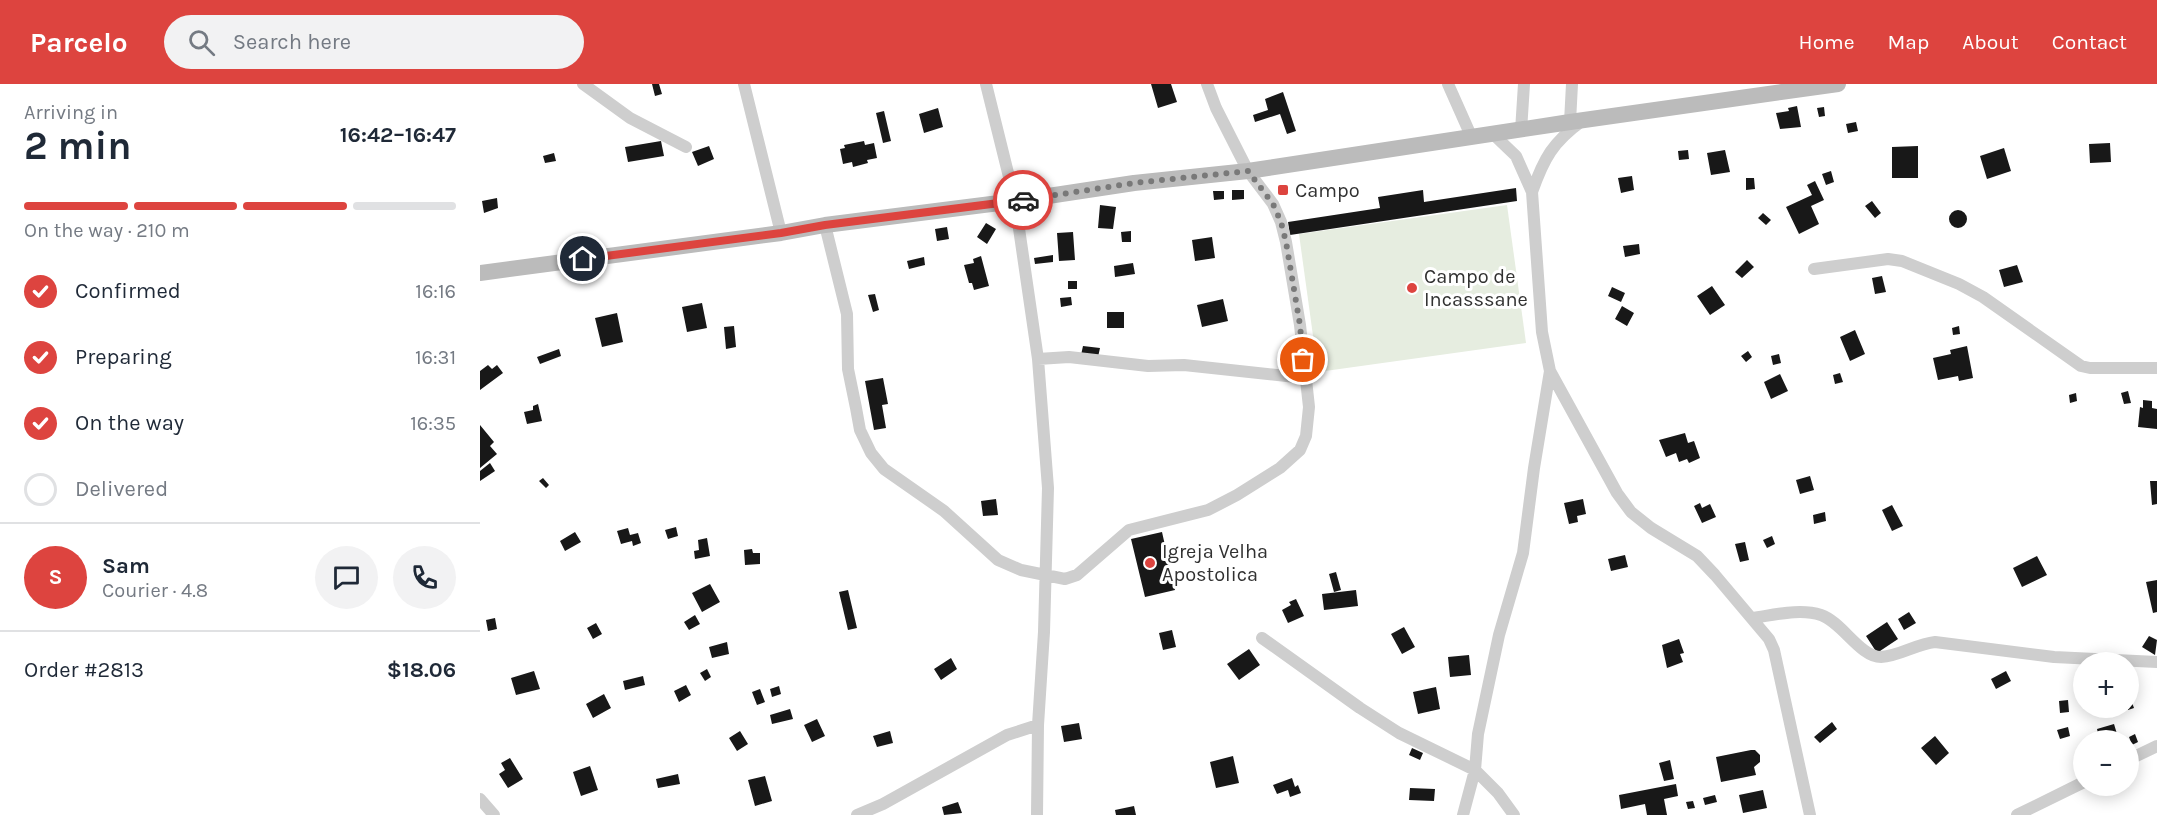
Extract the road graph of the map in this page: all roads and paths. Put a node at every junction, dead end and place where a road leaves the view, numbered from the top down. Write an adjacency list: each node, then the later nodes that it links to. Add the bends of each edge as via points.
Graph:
1 (583, 84): 14 (street, via 630,118)
2 (744, 84): 19 (street)
3 (986, 84): 17 (street)
4 (1207, 84): 15 (street)
5 (1448, 84): 13 (street)
6 (1524, 84): 11 (street)
7 (1572, 84): 10 (street)
8 (1838, 84): 9 (street)
9 (1785, 88): 10 (street)
10 (1577, 121): 11 (street); 16 (street, via 1549,153)
11 (1521, 130): 12 (street)
12 (1493, 134): 13 (street); 16 (street, via 1516,156)
13 (1472, 138): 15 (street)
14 (686, 147)
15 (1248, 171): 17 (street); 25 (street, via 1273,204 1286,242)
16 (1532, 192): 24 (street, via 1542,332)
17 (1016, 201): 18 (street); 22 (street)
18 (825, 225): 19 (street); 26 (street, via 847,314 848,369 855,408 871,453 884,469 944,511 998,560 1021,570)
19 (781, 233): 21 (street)
20 (1814, 269): 23 (street, via 1902,261 1983,297 2081,366)
21 (480, 273)
22 (1038, 358): 25 (street, via 1184,365); 26 (street, via 1048,488)
23 (2157, 368)
24 (1550, 371): 27 (street, via 1631,512 1697,556); 33 (street, via 1523,553 1499,635 1478,734)
25 (1305, 378): 26 (street, via 1309,407 1306,436 1300,450 1280,468 1208,510 1129,530 1077,575 1065,579)
26 (1045, 574): 30 (street)
27 (1752, 618): 29 (street, via 1799,612 1821,615 1867,652 1880,657 1935,642 2054,657); 39 (street, via 1774,650)
28 (1262, 638): 33 (street, via 1370,714)
29 (2157, 662)
30 (1038, 725): 35 (street, via 1007,735); 36 (street)
31 (2157, 746): 32 (street)
32 (2139, 755)
33 (1475, 770): 37 (street); 38 (street)
34 (2073, 787): 40 (street)
35 (857, 815)
36 (1037, 815)
37 (1463, 815)
38 (1514, 815)
39 (1810, 815)
40 (2017, 815)

